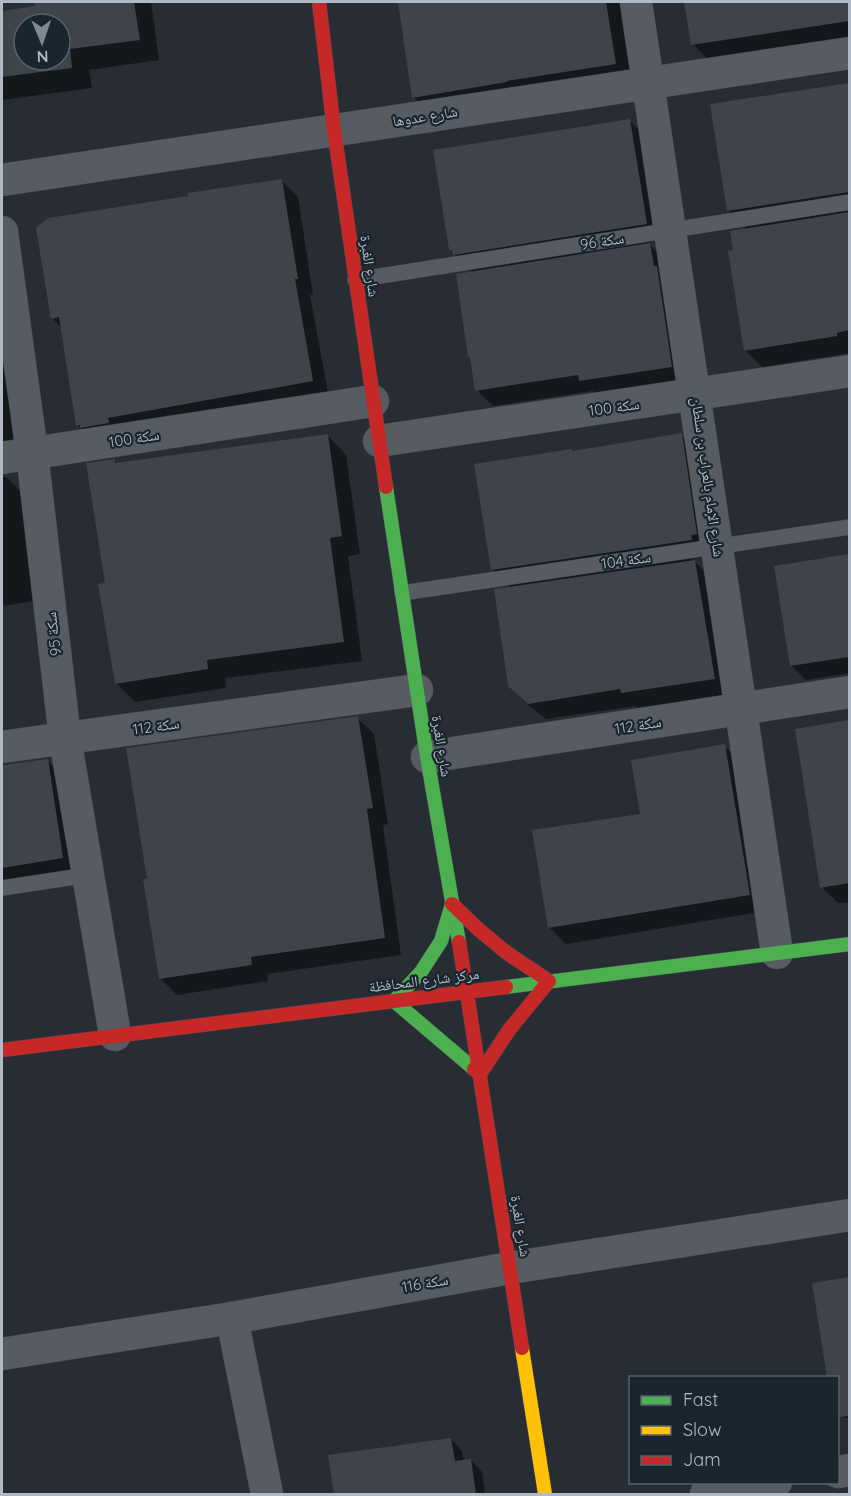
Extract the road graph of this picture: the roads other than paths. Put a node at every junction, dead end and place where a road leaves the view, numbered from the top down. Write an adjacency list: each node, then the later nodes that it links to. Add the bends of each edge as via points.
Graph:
1 (319, 2): 5 (street, شارع الغبرة)
2 (636, 2): 4 (street, شارع الإمام بالعراب بن سلطان)
3 (849, 53): 4 (street, شارع عدوها)
4 (649, 83): 5 (street, شارع عدوها); 8 (street, شارع الإمام بالعراب بن سلطان)
5 (334, 130): 6 (street, شارع عدوها); 10 (street, شارع الغبرة)
6 (2, 180)
7 (849, 202): 8 (lane, سكة 96)
8 (671, 230): 10 (lane, سكة 96); 12 (street, شارع الإمام بالعراب بن سلطان)
9 (2, 232): 15 (street, سكة 95)
10 (355, 279): 13 (street, شارع الغبرة)
11 (849, 371): 12 (street, سكة 100)
12 (695, 395): 14 (street, سكة 100); 18 (street, شارع الإمام بالعراب بن سلطان)
13 (373, 401): 14 (street, شارع الغبرة); 15 (street, سكة 100)
14 (379, 441): 19 (street, شارع الغبرة)
15 (32, 453): 16 (street, سكة 100); 23 (street, سكة 95)
16 (2, 458)
17 (849, 527): 18 (lane, سكة 104)
18 (718, 546): 19 (lane, سكة 104); 22 (street, شارع الإمام بالعراب بن سلطان)
19 (402, 593): 20 (street, شارع الغبرة)
20 (417, 690): 23 (street, سكة 112); 25 (street, شارع الغبرة)
21 (849, 692): 22 (street, سكة 112)
22 (742, 709): 25 (street, سكة 112); 30 (street, شارع الإمام بالعراب بن سلطان)
23 (65, 738): 24 (street, سكة 112); 26 (street, سكة 95)
24 (2, 747)
25 (427, 757): 28 (street, شارع الغبرة)
26 (88, 875): 27 (lane); 34 (street, سكة 95)
27 (2, 888)
28 (452, 904): 31 (street, via 507,953); 32 (street, شارع الغبرة); 33 (street, via 441,941 421,972)
29 (849, 944): 30 (street, مركز شارع المحافظة)
30 (777, 953): 31 (street, مركز شارع المحافظة)
31 (549, 981): 32 (street, مركز شارع المحافظة); 36 (street)
32 (467, 992): 33 (street, مركز شارع المحافظة); 36 (street, شارع الغبرة)
33 (394, 1000): 34 (street, مركز شارع المحافظة); 36 (street)
34 (115, 1035): 35 (street, مركز شارع المحافظة)
35 (2, 1050)
36 (480, 1074): 38 (street, شارع الغبرة)
37 (849, 1215): 38 (street, سكة 116)
38 (510, 1268): 39 (street, سكة 116); 43 (street, شارع الغبرة)
39 (232, 1318): 40 (street, سكة 116); 42 (street)
40 (2, 1354)
41 (764, 1484): 44 (street)
42 (267, 1494)
43 (545, 1494)
44 (706, 1494)

